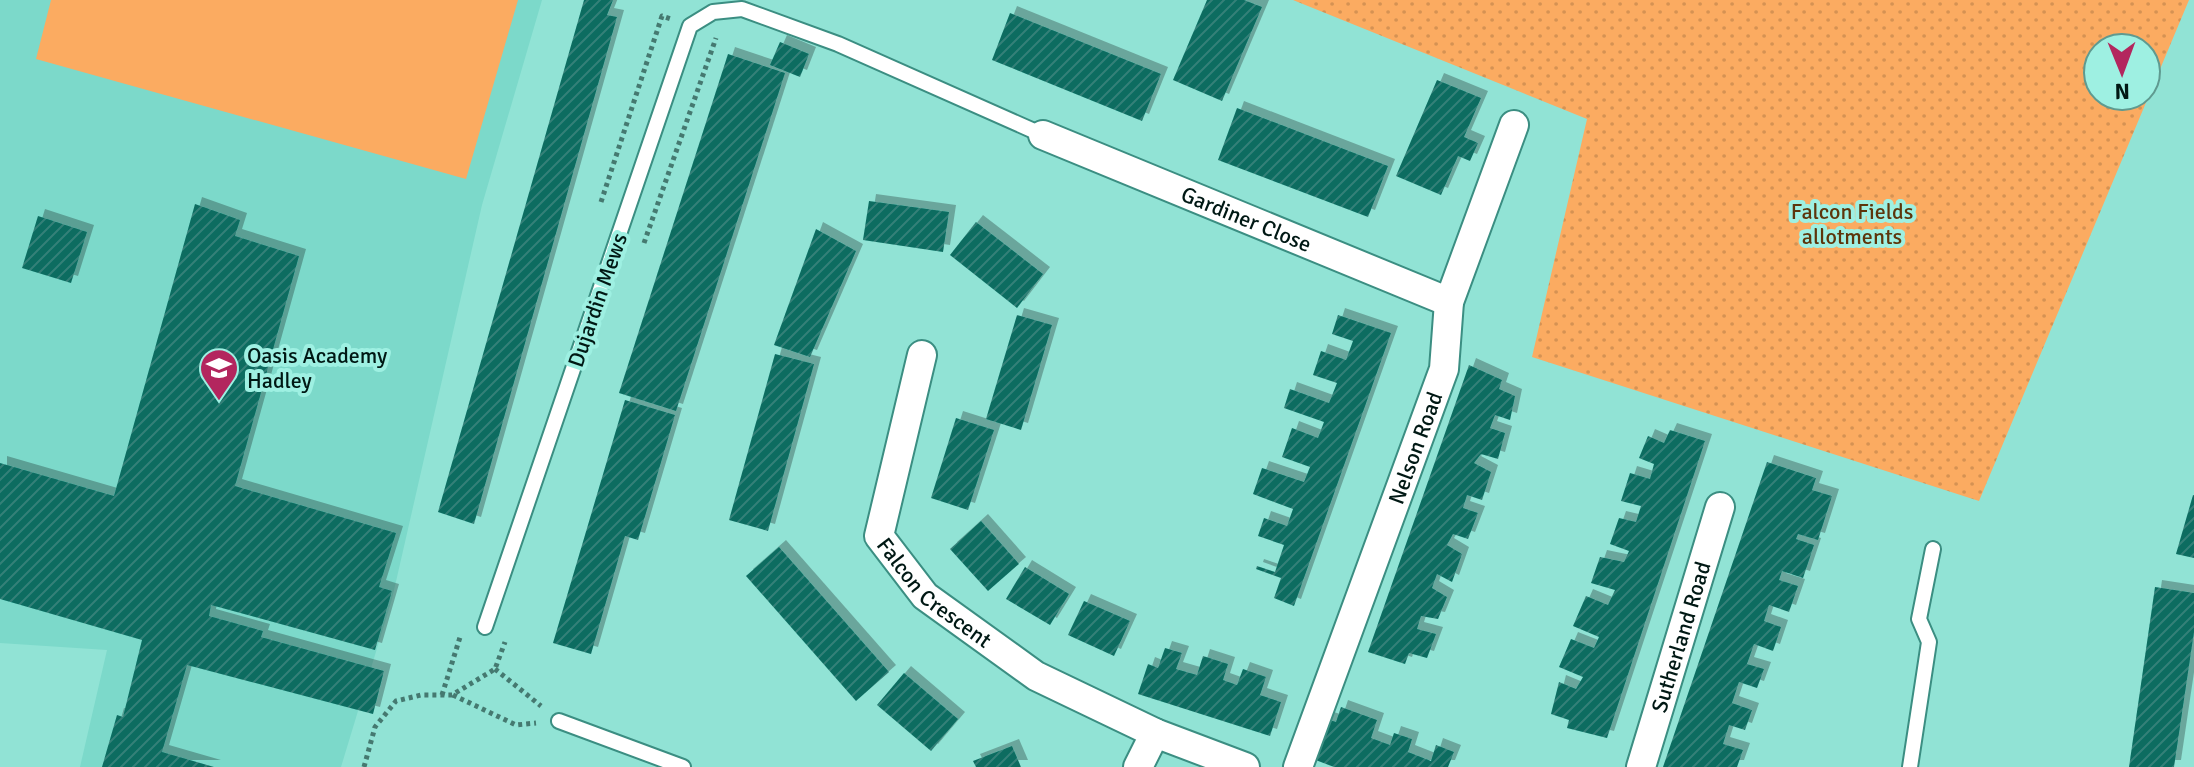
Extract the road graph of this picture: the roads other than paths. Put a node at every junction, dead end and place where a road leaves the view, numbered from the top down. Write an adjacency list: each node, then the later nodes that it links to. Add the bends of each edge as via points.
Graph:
1 (1514, 125): 3 (street, Nelson Road)
2 (1043, 135): 3 (street, Gardiner Close); 7 (lane, Dujardin Mews, via 838,44 742,9 713,12 690,26)
3 (1449, 302): 13 (street, Nelson Road, via 1444,369)
4 (922, 355): 9 (street, Falcon Crescent, via 879,536 925,596 1023,667)
5 (1720, 507): 14 (street, Sutherland Road)
6 (1933, 549): 15 (lane, via 1919,619 1929,642)
7 (485, 627)
8 (559, 721): 10 (lane)
9 (1155, 733): 11 (street); 12 (street)
10 (683, 767)
11 (1138, 767)
12 (1245, 767)
13 (1298, 767)
14 (1641, 767)
15 (1910, 767)

